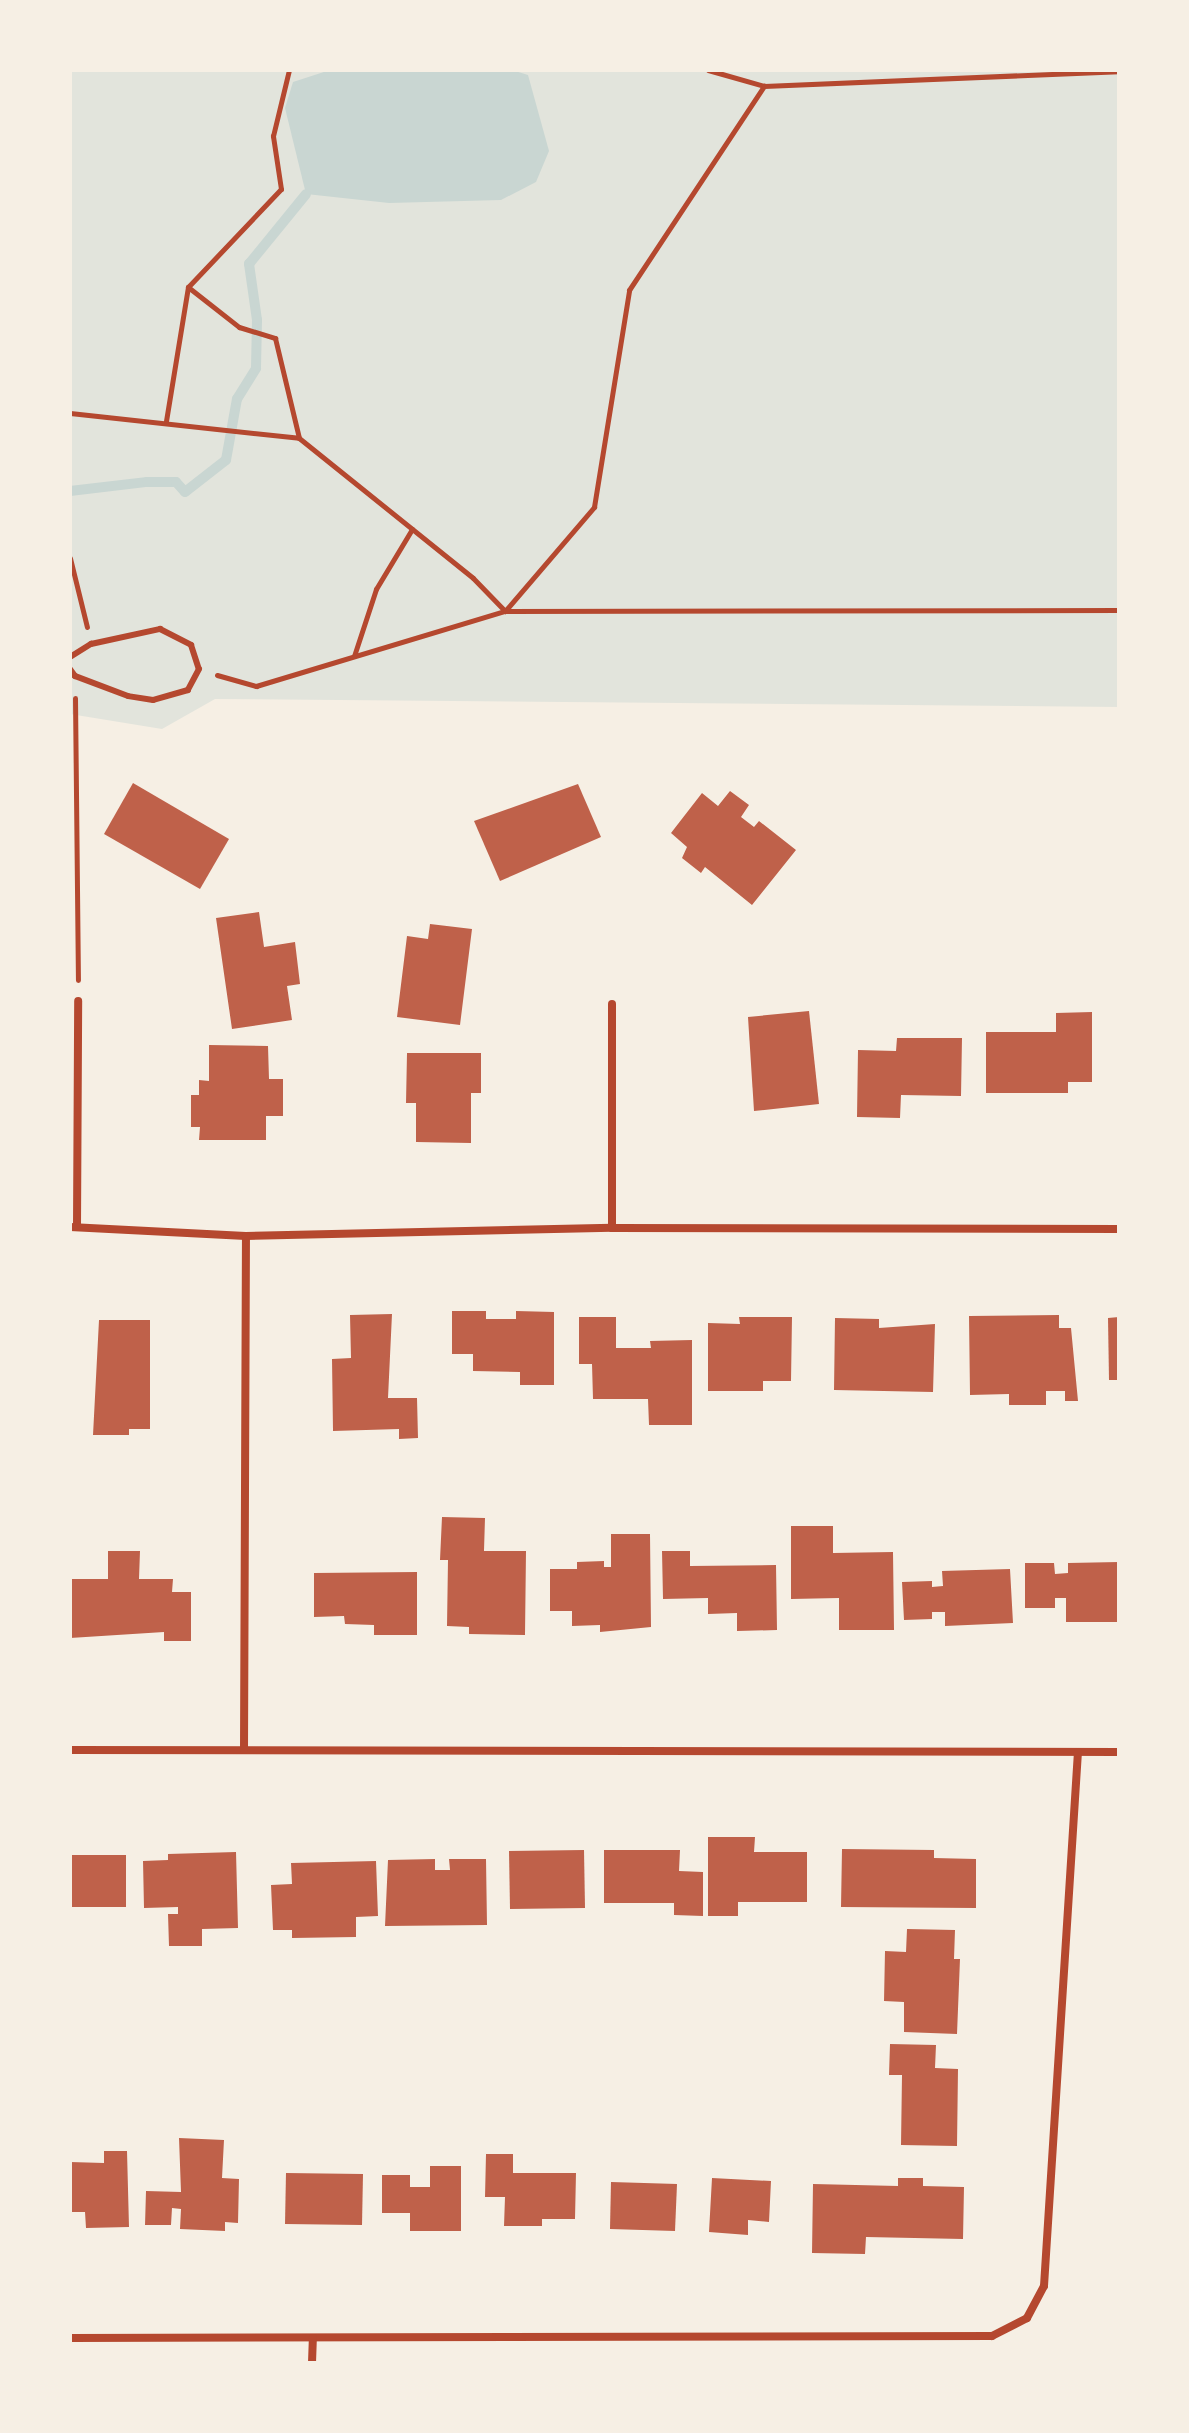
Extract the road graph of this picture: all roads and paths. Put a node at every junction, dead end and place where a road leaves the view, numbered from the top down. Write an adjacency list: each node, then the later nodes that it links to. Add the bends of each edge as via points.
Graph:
1 (289, 70): 5 (path, via 273,136 281,189)
2 (708, 70): 4 (path)
3 (1119, 71): 4 (path)
4 (764, 86): 12 (path, via 629,290 594,507)
5 (188, 287): 7 (path); 8 (path, via 239,327 275,338)
6 (70, 413): 7 (path)
7 (166, 421): 8 (path)
8 (299, 438): 9 (path)
9 (412, 529): 12 (path); 14 (path, via 376,589)
10 (70, 558): 13 (path)
11 (1119, 610): 12 (path)
12 (505, 611): 14 (path)
13 (91, 644): 15 (lane); 16 (lane, via 160,629 191,645 199,669 188,690 153,700 128,696 75,676)
14 (354, 656): 17 (path, via 256,686)
15 (70, 657)
16 (70, 669)
17 (232, 679)
18 (75, 688): 19 (path)
19 (78, 1001): 21 (street)
20 (612, 1004): 22 (street)
21 (74, 1227): 24 (street)
22 (612, 1228): 23 (street); 24 (street)
23 (1119, 1229)
24 (246, 1236): 26 (street)
25 (70, 1750): 26 (street)
26 (244, 1750): 27 (street)
27 (1078, 1752): 28 (street); 30 (street, via 1044,2286 1027,2318 992,2336)
28 (1119, 1752)
29 (70, 2338): 30 (street)
30 (313, 2338): 31 (street)
31 (312, 2363)

